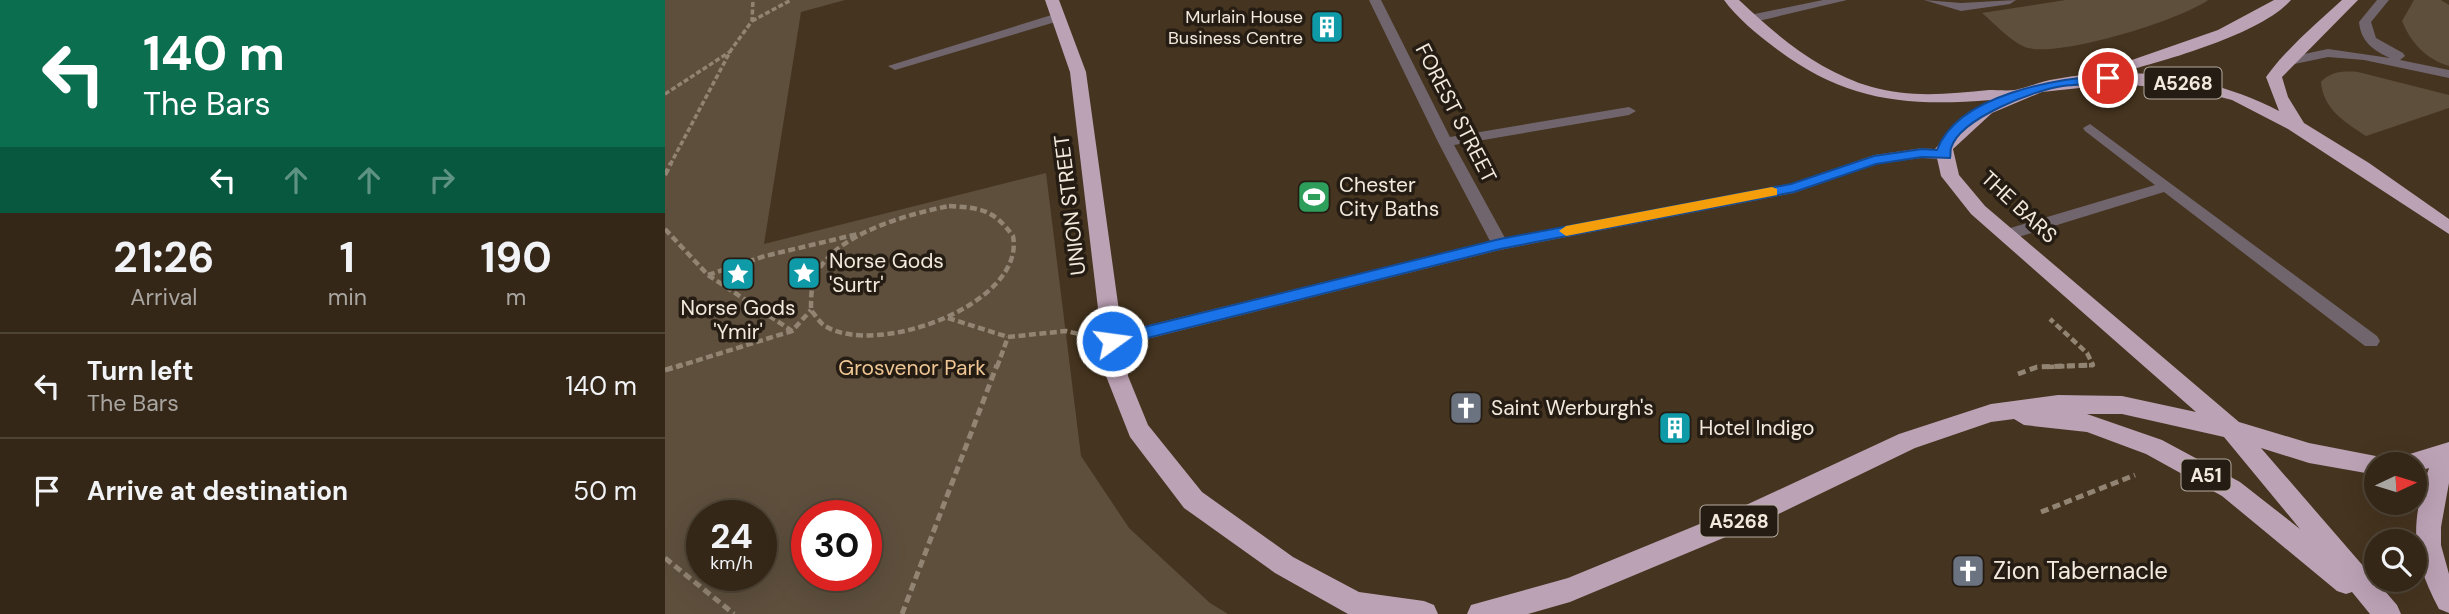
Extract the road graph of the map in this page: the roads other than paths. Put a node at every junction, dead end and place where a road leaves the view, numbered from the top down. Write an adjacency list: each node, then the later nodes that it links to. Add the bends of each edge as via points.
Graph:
1 (1375, 0): 19 (street, FOREST STREET)
2 (1731, 0): 10 (highway, A5268)
3 (1841, 0): 10 (street)
4 (1930, 0): 5 (street, via 1961,7)
5 (2010, 0)
6 (2284, 0): 14 (highway, A5268, via 2199,45)
7 (2351, 0): 11 (highway)
8 (2383, 0): 13 (street, via 2365,22 2371,42)
9 (1055, 9): 12 (street, via 943,56); 25 (highway, UNION STREET, via 1079,72)
10 (1750, 19): 15 (highway, A5268, via 1818,73 1879,93 1924,99)
11 (2285, 62): 13 (street, via 2328,53); 17 (highway, A5268, via 2274,77)
12 (895, 66)
13 (2448, 73)
14 (2061, 83): 15 (highway, A5268); 17 (highway, A5268, via 2131,76 2178,82 2236,95)
15 (2017, 93): 20 (highway, A5268, via 1979,113 1953,135)
16 (1629, 111): 19 (street)
17 (2297, 126): 22 (highway, A5268)
18 (2090, 128): 21 (street)
19 (1445, 142): 24 (street, FOREST STREET)
20 (1945, 155): 23 (highway, THE BARS / A5268, via 1950,176); 24 (street, via 1922,153 1874,160 1794,188)
21 (2167, 186): 23 (street); 26 (street)
22 (2449, 228)
23 (2006, 235): 28 (highway, THE BARS / A5268)
24 (1500, 244): 25 (street)
25 (1112, 341): 33 (highway, UNION STREET, via 1117,376 1138,430 1193,500 1285,565 1355,604)
26 (2371, 341)
27 (1991, 413): 28 (highway, A5268, via 2058,404 2122,405); 34 (highway, A5268, via 1907,441 1755,513 1570,590); 35 (highway, A51, via 2088,423 2154,447 2231,489)
28 (2231, 429): 31 (highway, THE BARS / A5268, via 2309,453); 35 (highway, A51)
29 (2447, 453): 30 (highway); 32 (highway, via 2426,528 2430,557)
30 (2427, 459)
31 (2364, 462)
32 (2449, 600)
33 (1424, 614)
34 (1481, 614)
35 (2386, 614)

